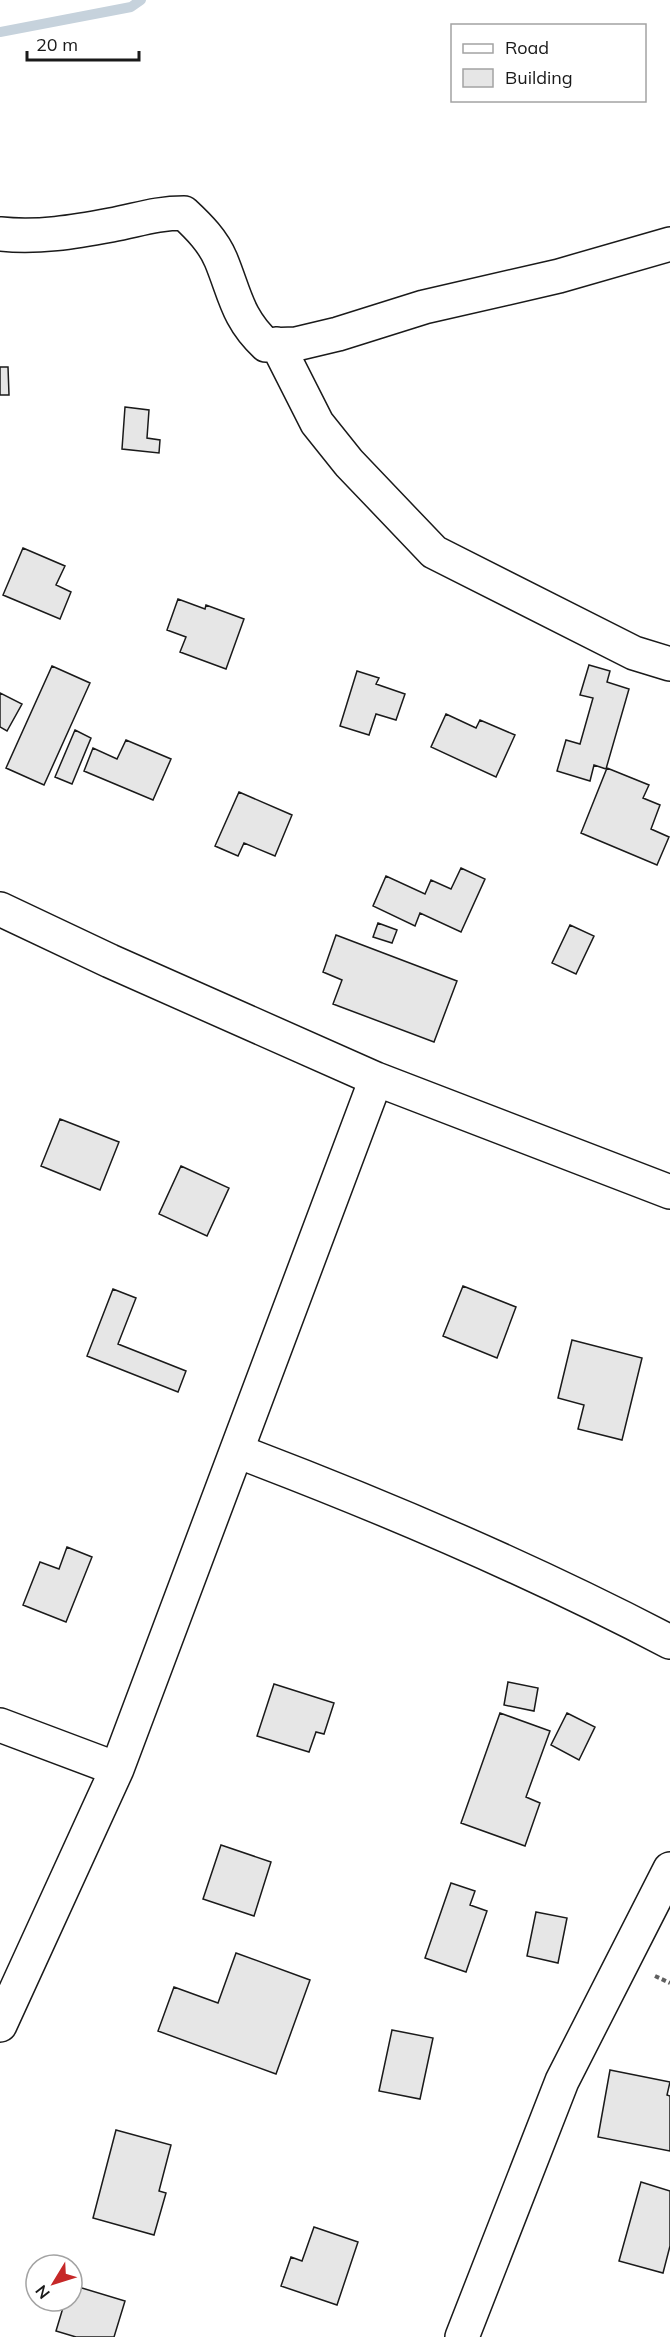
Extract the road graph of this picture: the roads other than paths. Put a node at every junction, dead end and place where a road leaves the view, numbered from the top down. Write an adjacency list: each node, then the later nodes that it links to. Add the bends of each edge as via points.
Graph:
1 (0, 234): 3 (street, via 41,236 161,213 184,213 204,231 221,258 234,298 252,331 266,345)
2 (670, 244): 3 (street, via 559,276 424,307 338,334 296,344)
3 (277, 344): 4 (street, via 317,423 349,463 434,552 634,653)
4 (670, 664)
5 (0, 909): 6 (street)
6 (376, 1079): 7 (street); 8 (street)
7 (670, 1192)
8 (237, 1452): 9 (street, via 438,1532); 11 (street)
9 (670, 1642)
10 (0, 1725): 11 (street)
11 (117, 1769): 13 (street)
12 (670, 1869): 14 (street, via 562,2080)
13 (0, 2025)
14 (462, 2337)

